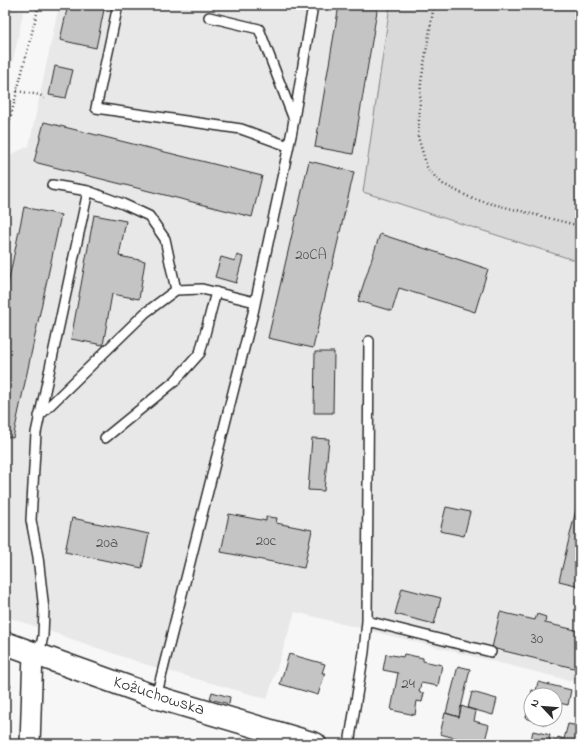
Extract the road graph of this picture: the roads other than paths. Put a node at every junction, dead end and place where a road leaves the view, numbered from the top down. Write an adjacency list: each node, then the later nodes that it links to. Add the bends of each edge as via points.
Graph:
1 (118, 5): 5 (lane, via 96,108 241,129)
2 (313, 5): 4 (lane)
3 (209, 17): 4 (lane, via 259,29)
4 (294, 118): 5 (lane)
5 (288, 146): 10 (lane)
6 (52, 185): 7 (lane)
7 (88, 192): 8 (lane, via 150,216 165,239); 12 (lane)
8 (176, 290): 9 (lane, via 202,289); 12 (lane, via 145,313)
9 (216, 292): 10 (lane); 13 (lane, via 200,353 175,380)
10 (255, 302): 18 (lane)
11 (369, 341): 14 (lane)
12 (40, 416): 17 (lane, via 36,433 31,520 44,610 44,636)
13 (105, 438)
14 (367, 621): 16 (lane); 21 (lane)
15 (5, 643): 17 (main road, Kożuchowska)
16 (491, 652)
17 (36, 654): 18 (main road, Kożuchowska); 19 (street)
18 (156, 696): 20 (main road, Kożuchowska)
19 (30, 744)
20 (315, 744)
21 (350, 744)

